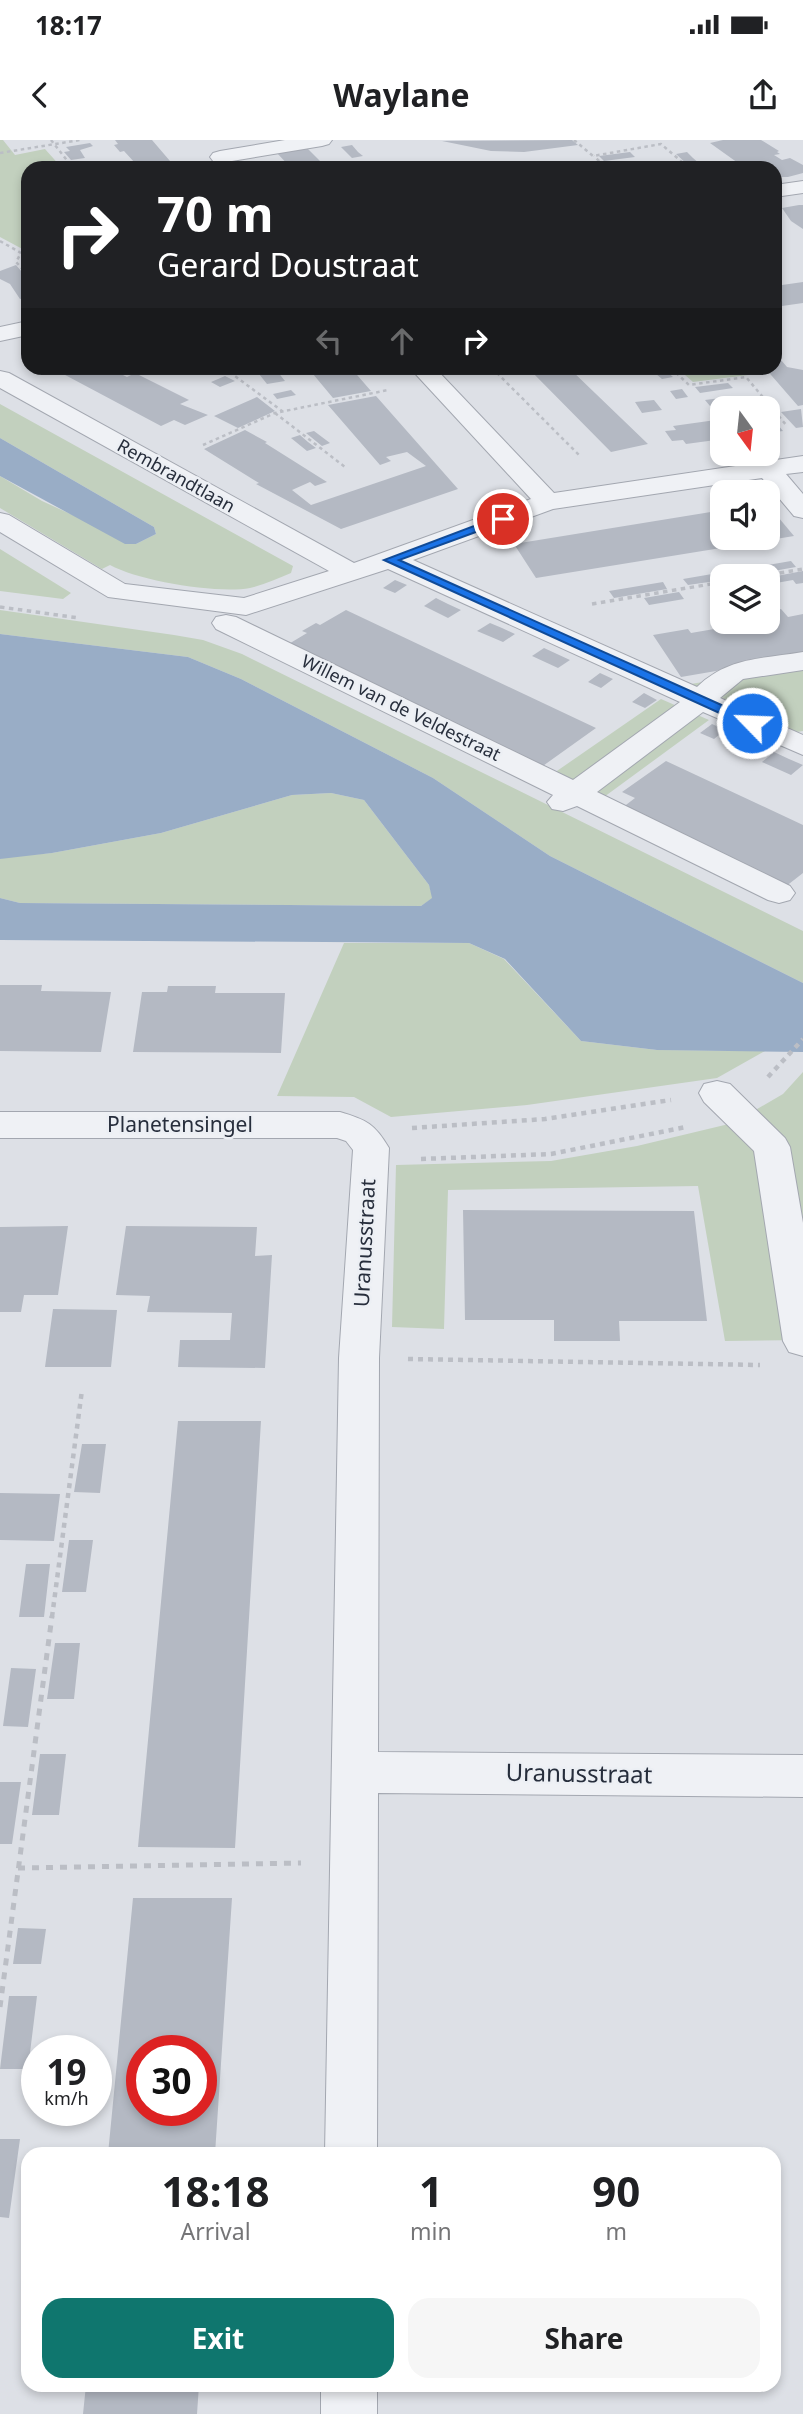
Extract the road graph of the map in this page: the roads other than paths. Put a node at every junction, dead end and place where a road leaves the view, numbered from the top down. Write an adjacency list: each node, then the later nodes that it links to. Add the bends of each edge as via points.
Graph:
1 (205, 140): 3 (street)
2 (322, 140): 4 (street)
3 (225, 161)
4 (230, 161)
5 (803, 187): 6 (street)
6 (782, 190)
7 (21, 330): 8 (street)
8 (0, 334)
9 (429, 375): 13 (street)
10 (0, 378): 17 (street, Rembrandtlaan)
11 (803, 464): 12 (street)
12 (768, 469): 13 (street); 14 (street)
13 (548, 502): 16 (street)
14 (803, 510)
15 (0, 521): 18 (street, via 118,591)
16 (390, 560): 17 (street); 20 (street)
17 (352, 573): 18 (street)
18 (230, 615): 22 (street, Willem van de Veldestraat)
19 (803, 661): 20 (street, via 735,672)
20 (701, 700): 21 (street); 22 (street)
21 (803, 746)
22 (569, 798): 23 (street, Willem van de Veldestraat)
23 (777, 893)
24 (725, 1102): 27 (street, via 772,1147)
25 (0, 1125): 26 (street, Planetensingel, via 340,1125)
26 (364, 1146): 28 (street, Uranusstraat)
27 (803, 1341)
28 (355, 1772): 29 (street, Uranusstraat); 30 (street, Uranusstraat)
29 (803, 1776)
30 (351, 2147)
31 (349, 2392): 32 (street)
32 (349, 2414)

